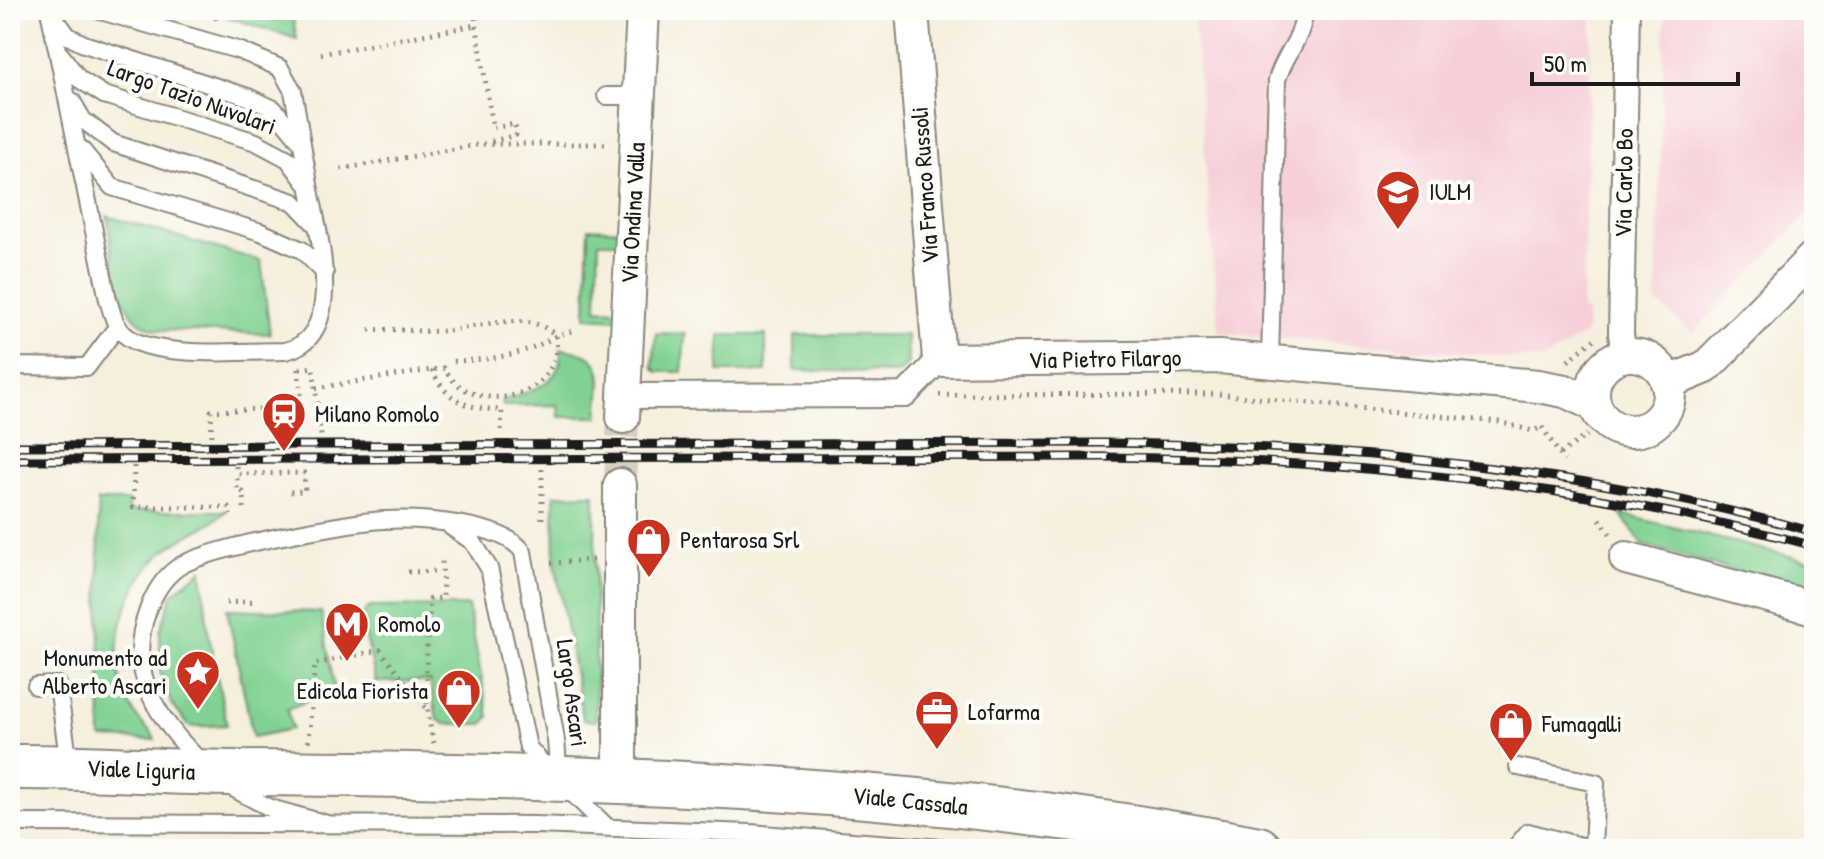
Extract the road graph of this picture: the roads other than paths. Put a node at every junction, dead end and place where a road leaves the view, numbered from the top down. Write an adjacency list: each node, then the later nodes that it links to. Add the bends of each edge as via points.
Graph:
1 (97, 10): 12 (lane, Largo Tazio Nuvolari, via 241,51 280,68 293,91)
2 (643, 10): 10 (street, Via Ondina Valla)
3 (912, 10): 19 (street, Via Franco Russoli)
4 (1304, 10): 20 (lane, via 1303,31 1277,80)
5 (1627, 10): 18 (street, Via Carlo Bo)
6 (50, 11): 7 (lane, Largo Tazio Nuvolari); 12 (lane, Largo Tazio Nuvolari, via 68,36 84,44 274,109)
7 (58, 52): 8 (lane, Largo Tazio Nuvolari); 13 (lane, Largo Tazio Nuvolari, via 79,79 104,95 256,142 288,159)
8 (66, 93): 11 (lane, Largo Tazio Nuvolari); 14 (lane, Largo Tazio Nuvolari, via 83,120 113,143 294,202)
9 (606, 96): 10 (lane)
10 (639, 96): 23 (street, Via Ondina Valla)
11 (76, 140): 16 (lane, Largo Tazio Nuvolari, via 87,161 112,187 261,232 302,250); 17 (lane, Largo Tazio Nuvolari)
12 (302, 143): 13 (lane, Largo Tazio Nuvolari)
13 (310, 187): 14 (lane, Largo Tazio Nuvolari)
14 (316, 225): 16 (lane, Largo Tazio Nuvolari)
15 (1814, 257): 22 (street, via 1706,367)
16 (325, 273): 17 (lane, Largo Tazio Nuvolari, via 317,323 311,336 290,351 151,347 126,337)
17 (117, 327): 21 (lane, via 87,367)
18 (1624, 356): 22 (street, via 1646,359); 24 (street, via 1598,374)
19 (939, 360): 20 (street, Via Pietro Filargo, via 1219,357); 23 (street, via 905,395)
20 (1270, 362): 24 (street, Via Pietro Filargo, via 1538,386 1565,391)
21 (10, 366)
22 (1667, 383): 24 (street, via 1665,409 1642,429 1630,431)
23 (624, 406)
24 (1591, 420)
25 (620, 485): 35 (street)
26 (430, 522): 33 (lane, Largo Ascari, via 383,520 231,548 192,559 166,578 141,633 141,673 147,692 183,744); 34 (lane, Largo Ascari, via 466,536 485,559 496,589 528,747); 34 (lane, Largo Ascari, via 503,535 523,552)
27 (1626, 558): 28 (street)
28 (1814, 608)
29 (36, 686): 31 (lane, via 58,685)
30 (10, 767): 31 (main road, Viale Liguria)
31 (70, 767): 33 (main road, Viale Liguria)
32 (1518, 767): 42 (lane, via 1596,783)
33 (212, 773): 34 (main road, Viale Cassala); 37 (lane, Viale Liguria, via 254,802)
34 (559, 780): 35 (main road, Viale Cassala); 38 (lane)
35 (620, 783): 40 (main road, Viale Cassala, via 938,803)
36 (10, 823): 37 (lane)
37 (327, 824): 38 (lane, Viale Cassala)
38 (608, 828): 39 (lane, Viale Cassala)
39 (955, 849)
40 (1259, 849)
41 (1514, 849): 42 (lane, via 1528,832)
42 (1593, 849)

